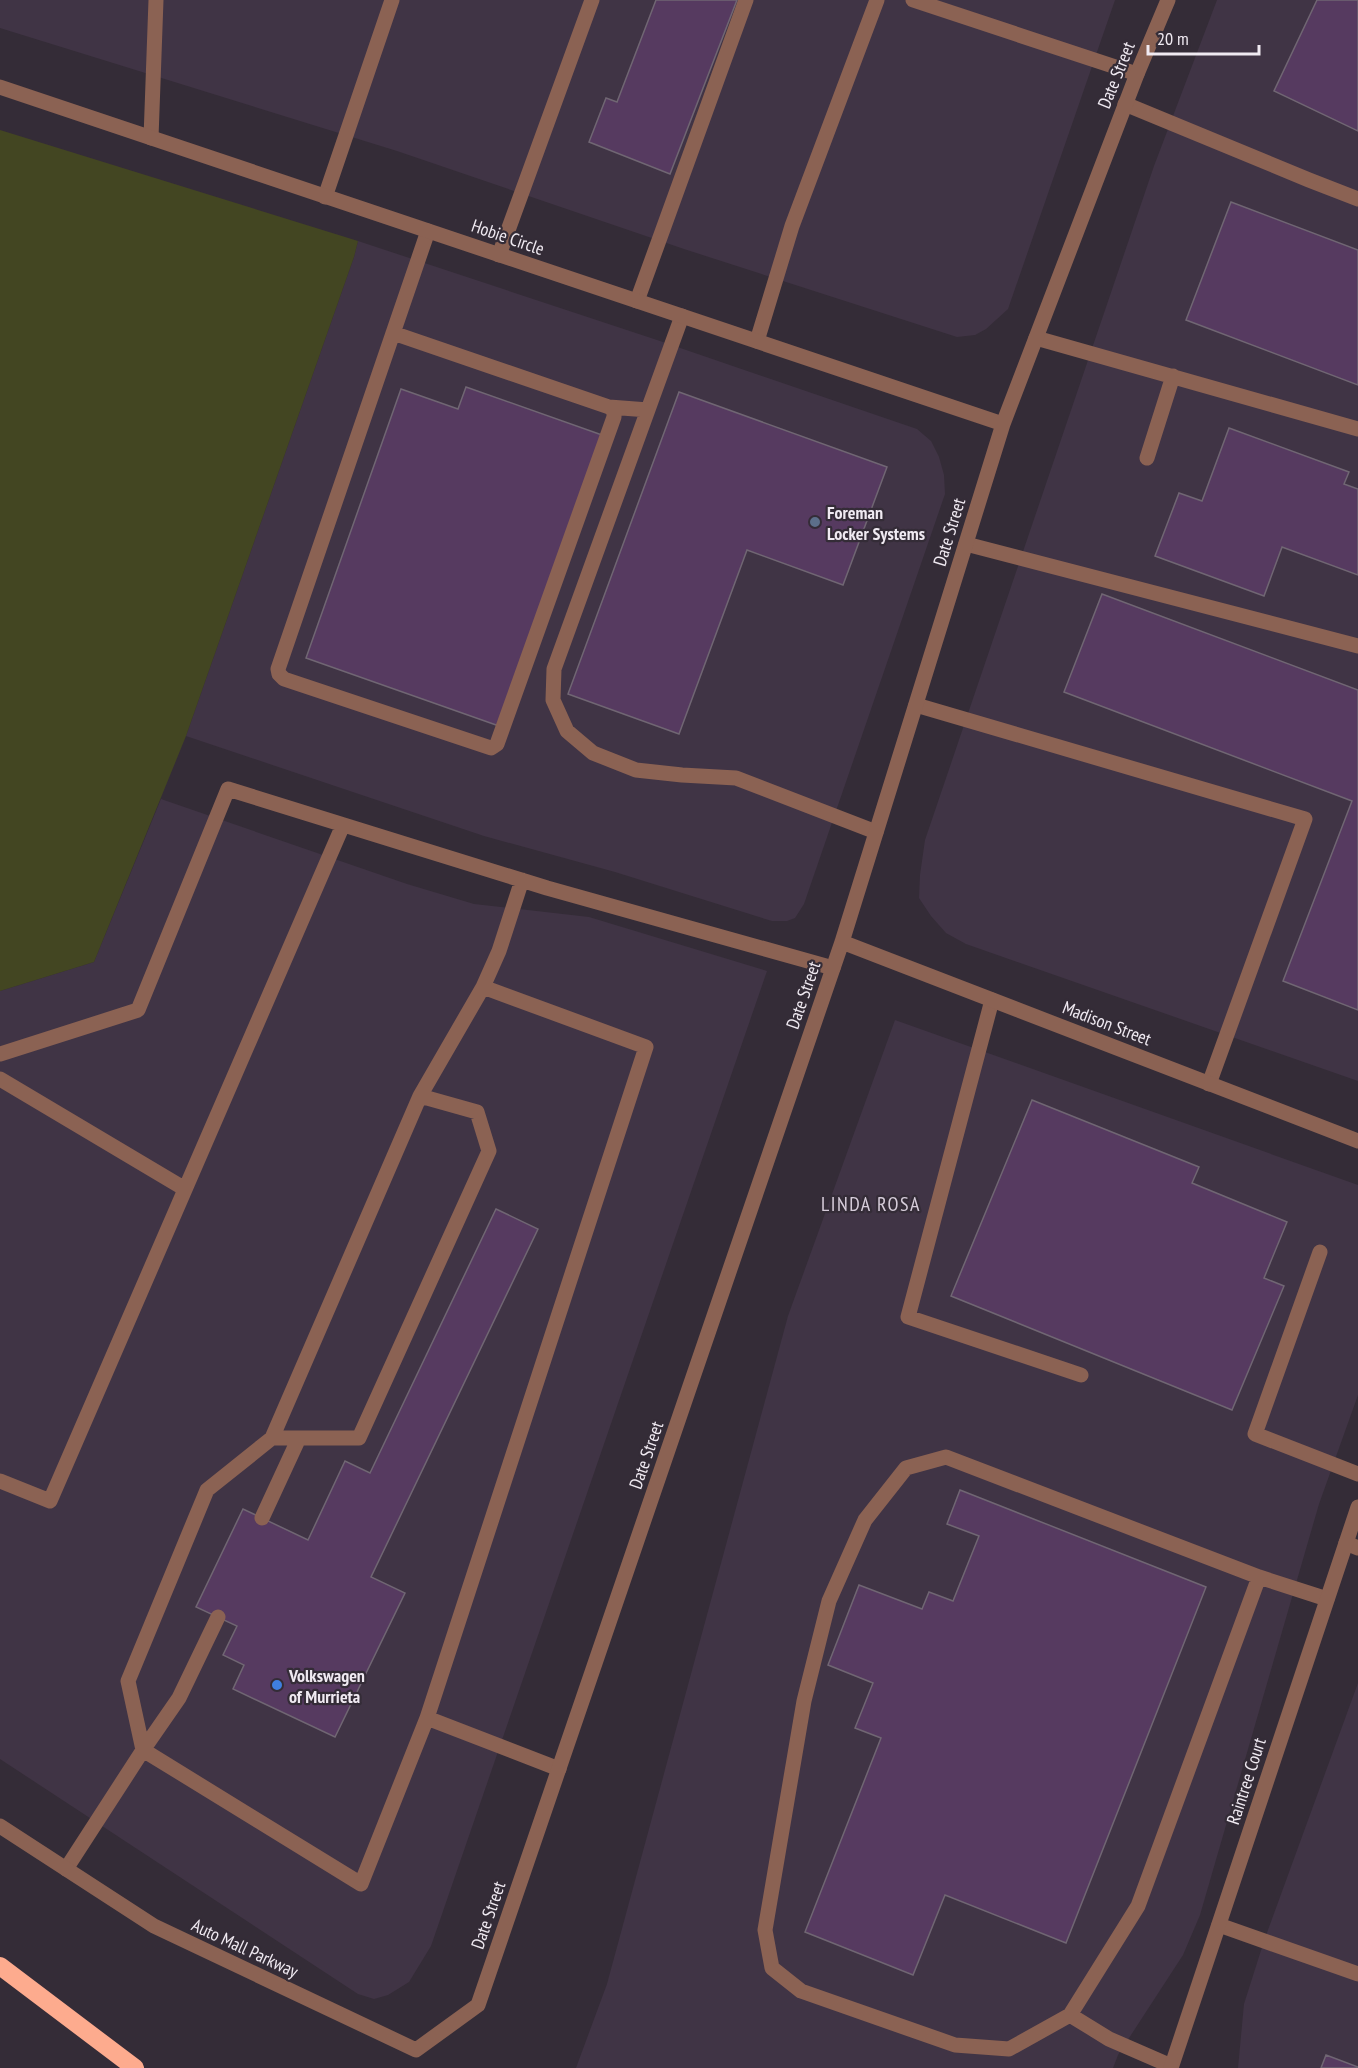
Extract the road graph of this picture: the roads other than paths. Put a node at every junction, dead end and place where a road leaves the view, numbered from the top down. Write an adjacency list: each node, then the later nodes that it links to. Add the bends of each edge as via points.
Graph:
1 (156, 0): 11 (street)
2 (392, 0): 12 (street)
3 (592, 0): 15 (street)
4 (746, 0): 16 (street)
5 (877, 0): 20 (street, via 792,226)
6 (913, 0): 8 (street)
7 (1168, 0): 8 (street, Date Street)
8 (1137, 74): 10 (street, Date Street)
9 (0, 87): 11 (street, Hobie Circle)
10 (1125, 104): 13 (street); 19 (street, Date Street)
11 (151, 138): 12 (street, Hobie Circle)
12 (325, 197): 14 (street, Hobie Circle)
13 (1358, 199)
14 (428, 231): 15 (street, Hobie Circle); 18 (street)
15 (499, 255): 16 (street, Hobie Circle)
16 (637, 301): 17 (street, Hobie Circle)
17 (682, 316): 20 (street, Hobie Circle); 23 (street)
18 (393, 333): 22 (street); 22 (street, via 278,669 284,679 295,683 494,747 614,417 614,410)
19 (1036, 338): 21 (street); 24 (street, Date Street)
20 (757, 341): 24 (street, Hobie Circle)
21 (1173, 376): 25 (street); 26 (street)
22 (609, 407): 23 (street)
23 (648, 410): 31 (street, via 554,669 553,700 567,731 593,753 636,770 736,778)
24 (1003, 424): 27 (street, Date Street)
25 (1358, 429)
26 (1147, 458)
27 (966, 544): 28 (street); 29 (street, Date Street)
28 (1358, 646)
29 (916, 705): 31 (street, Date Street); 39 (street, via 1305,819)
30 (343, 825): 32 (street); 37 (street, via 228,789 138,1010); 42 (street)
31 (876, 832): 33 (street, Date Street)
32 (522, 880): 34 (street); 35 (street, via 500,951)
33 (842, 942): 34 (street, Date Street); 36 (street, Madison Street)
34 (833, 968): 57 (street, Date Street)
35 (483, 987): 40 (street); 55 (street, via 646,1047)
36 (992, 1000): 39 (street, Madison Street); 44 (street, via 908,1317)
37 (0, 1054)
38 (0, 1079): 42 (street)
39 (1209, 1083): 41 (street, Madison Street)
40 (420, 1095): 45 (street); 46 (street, via 477,1112 489,1151 359,1438)
41 (1358, 1141)
42 (185, 1189): 48 (street, via 50,1501)
43 (1320, 1252): 47 (street, via 1255,1434)
44 (1081, 1375)
45 (272, 1438): 46 (street); 56 (street, via 207,1490 198,1511 128,1681)
46 (299, 1438): 50 (street)
47 (1358, 1474)
48 (0, 1481)
49 (1358, 1507): 51 (street, Raintree Court)
50 (262, 1518)
51 (1352, 1546): 53 (street, Raintree Court)
52 (1259, 1576): 53 (street); 64 (street, via 1138,1906); 64 (street, via 946,1457 906,1468 865,1520 829,1601 804,1701 765,1930 772,1968 801,1990 955,2045 1010,2049)
53 (1327, 1599): 60 (street, Raintree Court)
54 (218, 1617): 56 (street, via 179,1698)
55 (427, 1718): 56 (street, via 361,1884); 57 (street)
56 (143, 1750): 59 (street)
57 (559, 1769): 63 (street, Date Street)
58 (0, 1826): 59 (street, Auto Mall Parkway)
59 (66, 1869): 63 (street, Auto Mall Parkway, via 154,1926 416,2050)
60 (1219, 1925): 62 (street); 65 (street, Raintree Court)
61 (0, 1966): 66 (highway)
62 (1358, 1973)
63 (478, 2005)
64 (1070, 2014): 65 (street, via 1109,2039)
65 (1171, 2067)
66 (135, 2068)

